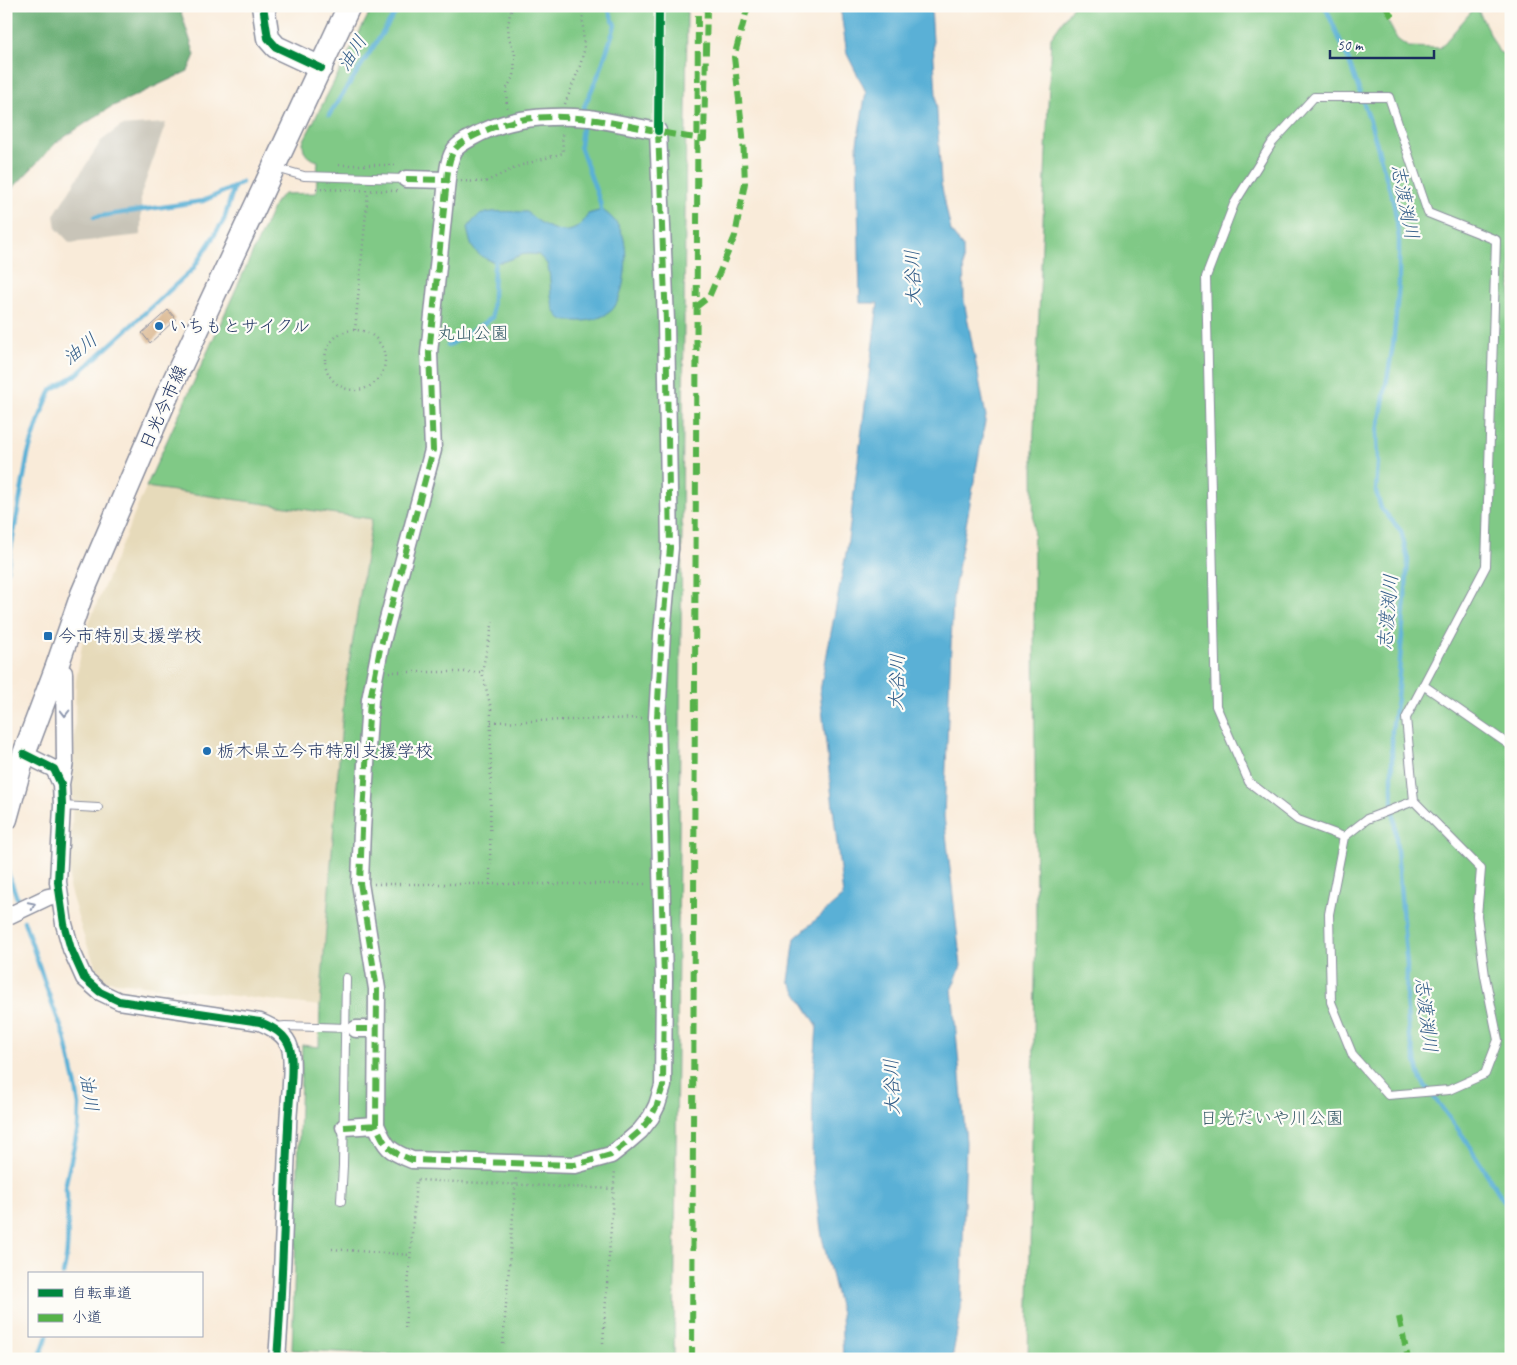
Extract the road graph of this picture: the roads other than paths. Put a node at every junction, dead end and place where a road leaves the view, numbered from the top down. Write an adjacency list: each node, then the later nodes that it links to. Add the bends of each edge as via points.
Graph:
1 (263, 6): 3 (main road, via 268,38 276,47)
2 (349, 6): 3 (main road, 日光今市線)
3 (321, 68): 4 (main road, 日光今市線)
4 (274, 167): 5 (lane, via 304,176); 7 (main road, 日光今市線, via 170,389 82,594)
5 (402, 179): 6 (street)
6 (446, 180): 22 (street, via 429,353 433,450 380,649 370,700 360,883 377,989); 23 (street, via 455,148 508,122 582,118 658,131 666,321 670,548 657,718 664,979 663,1086 657,1106 640,1131 611,1155 575,1165 412,1160 395,1153 384,1143)
7 (56, 669): 10 (main road, 日光今市線); 11 (street, one-way to 11, via 64,673 65,762)
8 (1423, 685): 9 (lane); 12 (lane, via 1406,718); 16 (lane, via 1486,566 1496,240 1428,213 1389,97 1314,97 1272,143 1234,204 1206,277 1216,706 1249,782 1298,820)
9 (1511, 746)
10 (24, 754): 11 (street, via 54,769); 15 (main road, 日光今市線)
11 (61, 784): 13 (street)
12 (1414, 801): 16 (lane, via 1367,819); 16 (lane, via 1482,869 1477,916 1498,1040 1484,1074 1449,1090 1388,1095 1353,1056 1331,1002 1329,914)
13 (62, 806): 14 (lane); 17 (street)
14 (98, 808)
15 (6, 820)
16 (1344, 837)
17 (59, 895): 18 (street, one-way to 17); 20 (street, via 71,949 84,978 100,992 127,1004 227,1016 260,1022)
18 (6, 917)
19 (346, 978): 21 (lane)
20 (273, 1028): 21 (lane); 26 (street, via 288,1042 292,1059)
21 (351, 1028): 22 (street); 24 (lane)
22 (376, 1029): 23 (street)
23 (376, 1125): 24 (street)
24 (344, 1126): 25 (lane)
25 (341, 1201)
26 (277, 1359)

